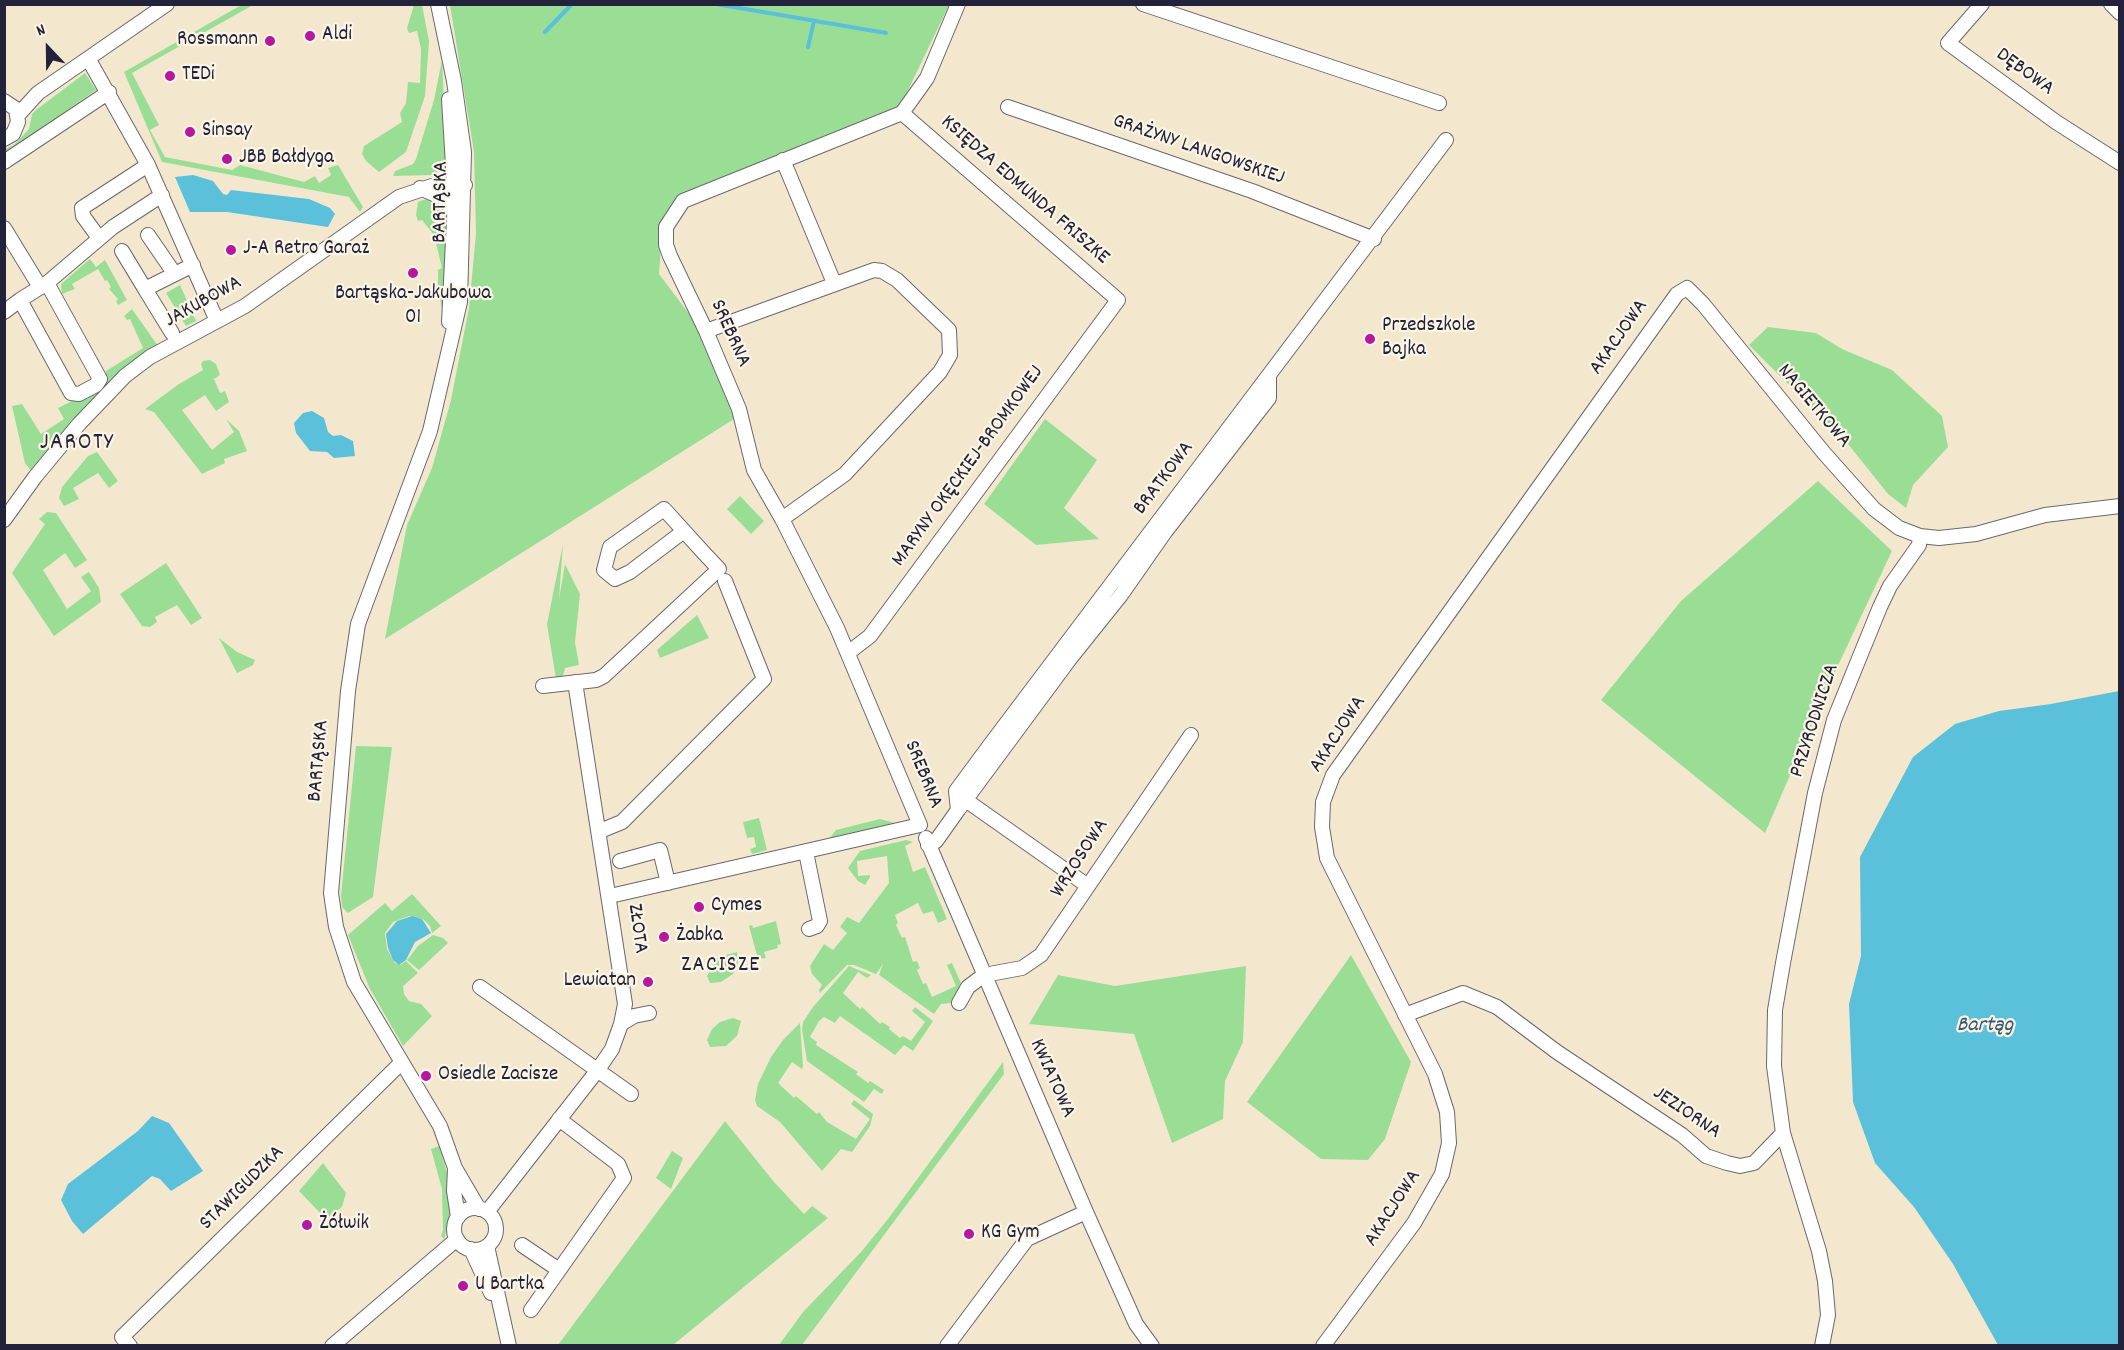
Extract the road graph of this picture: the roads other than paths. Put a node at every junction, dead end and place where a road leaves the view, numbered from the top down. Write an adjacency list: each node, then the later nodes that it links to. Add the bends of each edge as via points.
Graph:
1 (167, 4): 8 (street)
2 (438, 4): 22 (street, BARTĄSKA, via 449,60)
3 (958, 4): 14 (street, via 927,78)
4 (1143, 4): 12 (street)
5 (1982, 4): 20 (street, DĘBOWA, via 1948,43)
6 (2111, 4): 7 (street)
7 (2120, 13)
8 (88, 60): 9 (street); 10 (street)
9 (109, 92): 19 (street); 21 (street)
10 (38, 93): 11 (street); 15 (street)
11 (6, 102): 15 (street)
12 (1439, 103)
13 (1008, 107): 29 (street, GRAŻYNY LANGOWSKIEJ, via 1252,190)
14 (902, 113): 18 (street); 37 (street, KSIĘDZA EDMUNDA FRISZKE)
15 (18, 115): 16 (street, via 16,129)
16 (4, 139)
17 (1446, 140): 29 (street)
18 (783, 160): 33 (street); 40 (street, SREBRNA, via 683,201 669,220 666,245)
19 (4, 162)
20 (2120, 163)
21 (148, 165): 24 (street); 28 (street, via 82,208 83,216)
22 (460, 185): 23 (street, JAKUBOWA); 25 (street, BARTĄSKA); 42 (street, BARTĄSKA, via 460,302)
23 (420, 188): 25 (street, via 443,198); 39 (street, JAKUBOWA, via 399,197)
24 (162, 195): 28 (street); 31 (street)
25 (454, 211): 42 (street, BARTĄSKA)
26 (4, 228): 34 (street)
27 (148, 235): 32 (street)
28 (99, 238): 34 (street)
29 (1374, 239): 53 (street, via 1269,377 1269,398)
30 (122, 251): 36 (street)
31 (193, 266): 32 (street); 39 (street)
32 (174, 273): 36 (street)
33 (834, 283): 40 (street); 44 (street, via 874,270 897,280 949,330 950,355 940,372 845,474)
34 (43, 285): 38 (street); 38 (street, via 100,379 96,385 79,394 71,393)
35 (1687, 288): 47 (street, NAGIETKOWA, via 1874,509 1899,528); 67 (street, AKACJOWA, via 1677,294 1333,775 1323,802 1327,858)
36 (146, 289): 41 (street)
37 (1118, 300): 49 (street, MARYNY OKĘCKIEJ-BROMKOWEJ, via 870,636)
38 (10, 305)
39 (217, 321): 45 (street, JAKUBOWA, via 150,357 124,376 59,448)
40 (706, 331): 44 (street, SREBRNA, via 739,409 754,470)
41 (172, 333)
42 (450, 345): 69 (street, BARTĄSKA, via 424,450 358,624 348,691 331,893 336,927 354,982)
43 (2120, 506): 47 (street, via 2044,515 1976,534)
44 (782, 519): 49 (street, SREBRNA)
45 (4, 520)
46 (684, 531): 46 (street, via 664,509 610,547 604,570 615,579 630,572); 50 (street, via 719,569 604,675)
47 (1920, 536): 73 (street, PRZYRODNICZA, via 1919,545 1890,586 1860,656 1834,720 1815,793 1775,1010 1774,1066)
48 (725, 581): 55 (street, via 764,679 622,822)
49 (848, 652): 54 (street, SREBRNA)
50 (575, 682): 51 (street); 55 (street, ZŁOTA)
51 (543, 686)
52 (1191, 735): 60 (street, WRZOSOWA)
53 (962, 806): 56 (street, via 936,841); 60 (street)
54 (920, 825): 56 (street, KWIATOWA); 57 (street, SREBRNA)
55 (600, 831): 61 (street, ZŁOTA)
56 (928, 844): 63 (street, KWIATOWA)
57 (806, 852): 59 (street, SREBRNA); 62 (street, via 820,921)
58 (620, 861): 59 (street, via 660,850)
59 (668, 883): 61 (street, SREBRNA)
60 (1088, 886): 63 (street, WRZOSOWA, via 1041,955 1022,968)
61 (610, 896): 68 (street, ZŁOTA, via 624,1004)
62 (808, 929)
63 (984, 975): 65 (street, via 968,987); 76 (street, KWIATOWA)
64 (480, 987): 70 (street)
65 (959, 1003)
66 (649, 1013): 68 (street)
67 (1405, 1015): 73 (street, JEZIORNA, via 1463,993 1497,1007 1706,1155 1727,1163 1754,1163); 90 (street, AKACJOWA, via 1435,1074 1447,1112 1449,1143 1442,1174 1414,1223)
68 (621, 1024): 70 (street, ZŁOTA, via 612,1049)
69 (401, 1063): 74 (street, BARTĄSKA, via 440,1126); 85 (street, STAWIGUDZKA, via 123,1337)
70 (597, 1071): 71 (street); 72 (street, ZŁOTA)
71 (631, 1094)
72 (559, 1119): 75 (street, ZŁOTA); 82 (street, via 618,1164 624,1178)
73 (1783, 1133): 91 (street, via 1825,1281 1828,1315)
74 (455, 1168): 75 (street, BARTĄSKA); 77 (street, BARTĄSKA)
75 (483, 1210): 77 (street, via 467,1210); 80 (street, BARTĄSKA, via 496,1227)
76 (1086, 1212): 88 (street, via 1027,1239); 89 (street, KWIATOWA, via 1136,1324)
77 (458, 1217): 78 (street, BARTĄSKA)
78 (457, 1239): 81 (street, BARTĄSKA); 86 (street)
79 (522, 1245): 82 (street)
80 (488, 1246): 81 (street); 84 (street, BARTĄSKA)
81 (471, 1249): 84 (street, BARTĄSKA)
82 (559, 1270): 83 (street)
83 (531, 1310)
84 (500, 1311): 87 (street, BARTĄSKA)
85 (130, 1346)
86 (332, 1346)
87 (508, 1346)
88 (948, 1346)
89 (1152, 1346)
90 (1323, 1346)
91 (1822, 1346)

